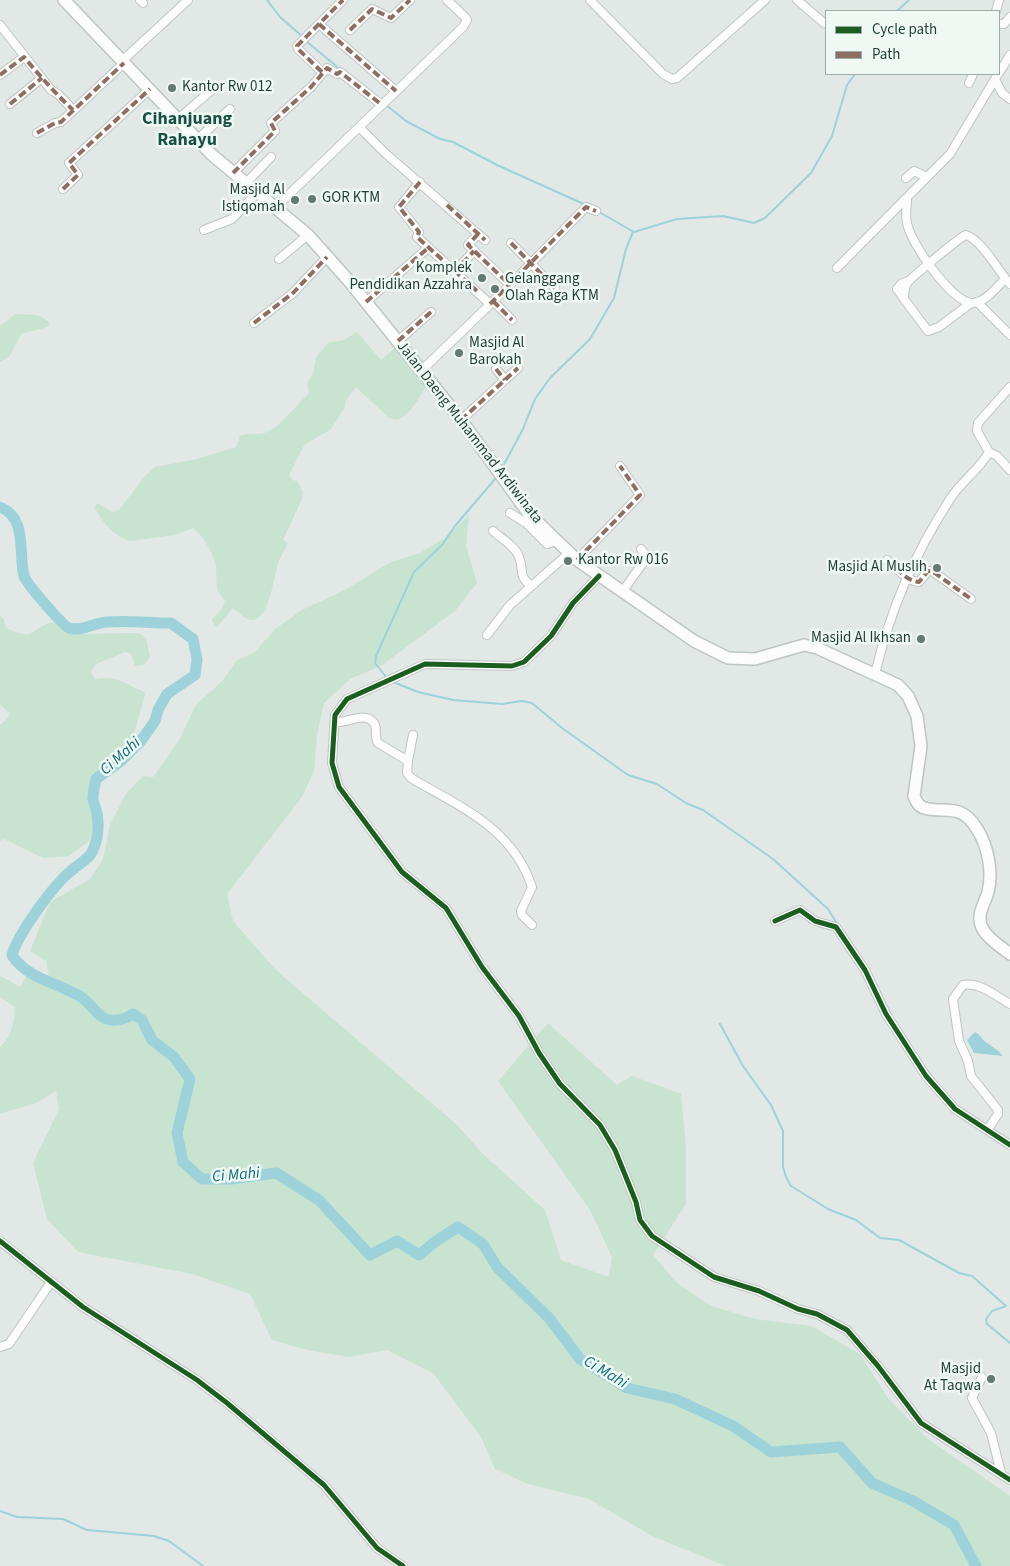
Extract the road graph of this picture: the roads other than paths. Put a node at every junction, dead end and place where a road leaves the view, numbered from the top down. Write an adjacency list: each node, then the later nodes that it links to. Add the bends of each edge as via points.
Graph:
1 (64, 0): 15 (main road, Jalan Daeng Muhammad Ardiwinata)
2 (188, 0): 15 (street)
3 (343, 0): 10 (street)
4 (410, 0): 12 (street, via 391,18 372,9)
5 (447, 0): 25 (street, via 465,17 465,23)
6 (590, 0): 7 (street, via 663,74 672,79)
7 (765, 0)
8 (797, 0): 9 (street)
9 (824, 23)
10 (319, 24): 16 (street, via 298,46 298,50); 25 (street)
11 (0, 25): 14 (street)
12 (350, 30)
13 (1010, 55): 17 (street)
14 (24, 57): 18 (street); 21 (street)
15 (123, 62): 24 (main road, Jalan Daeng Muhammad Ardiwinata); 32 (street, via 86,101)
16 (322, 72): 30 (street, via 327,68 337,74 340,72); 38 (street, via 311,87 271,123 275,131)
17 (1000, 72)
18 (0, 75)
19 (973, 75): 22 (street)
20 (998, 75): 26 (street); 27 (street)
21 (42, 78): 29 (street); 32 (street)
22 (969, 83)
23 (214, 88): 33 (street)
24 (150, 89): 33 (main road, Jalan Daeng Muhammad Ardiwinata); 43 (street, via 69,163 78,174)
25 (396, 91): 30 (street)
26 (987, 92): 27 (street); 40 (street, via 957,145)
27 (1002, 93): 28 (street)
28 (1010, 99)
29 (10, 104)
30 (382, 105): 34 (street)
31 (230, 108): 36 (street)
32 (72, 110): 35 (street, via 61,122)
33 (178, 119): 36 (main road, Jalan Daeng Muhammad Ardiwinata)
34 (360, 127): 41 (street); 46 (street)
35 (37, 133)
36 (198, 140): 38 (main road, Jalan Daeng Muhammad Ardiwinata)
37 (271, 157): 42 (street)
38 (233, 174): 42 (main road, Jalan Daeng Muhammad Ardiwinata)
39 (906, 178): 40 (street, via 914,172)
40 (927, 178): 45 (street)
41 (420, 182): 51 (street); 55 (street, via 398,206 419,232 417,237)
42 (245, 184): 44 (main road, Jalan Daeng Muhammad Ardiwinata)
43 (63, 189)
44 (256, 193): 46 (main road, Jalan Daeng Muhammad Ardiwinata); 50 (street, via 232,219)
45 (907, 199): 48 (street); 49 (street)
46 (275, 208): 52 (main road, Jalan Daeng Muhammad Ardiwinata)
47 (596, 211): 59 (street, via 586,207)
48 (892, 214): 49 (street); 61 (street)
49 (907, 224): 60 (street)
50 (204, 230)
51 (478, 234): 53 (street); 56 (street, via 468,245)
52 (308, 235): 57 (main road, Jalan Daeng Muhammad Ardiwinata); 58 (street)
53 (486, 240)
54 (511, 243): 59 (street)
55 (428, 248): 62 (street); 66 (street)
56 (474, 251): 62 (street); 64 (street)
57 (327, 257): 66 (main road, Jalan Daeng Muhammad Ardiwinata); 71 (street, via 298,289)
58 (279, 259)
59 (531, 262): 64 (street); 65 (street)
60 (929, 266): 63 (street, via 966,235 980,245); 67 (street, via 948,287); 67 (street, via 897,289 925,328 931,331)
61 (838, 268)
62 (454, 272): 68 (street)
63 (1007, 282): 67 (street)
64 (510, 285): 68 (street)
65 (555, 288)
66 (366, 302): 73 (main road, Jalan Daeng Muhammad Ardiwinata)
67 (974, 302): 72 (street)
68 (492, 303): 70 (street); 76 (street)
69 (431, 312): 73 (street)
70 (512, 320)
71 (254, 323)
72 (1010, 335)
73 (398, 341): 76 (main road, Jalan Daeng Muhammad Ardiwinata)
74 (518, 368): 77 (street)
75 (496, 369): 77 (street)
76 (422, 370): 79 (main road, Jalan Daeng Muhammad Ardiwinata)
77 (505, 380): 79 (street)
78 (1010, 387): 80 (street, via 978,423 977,431)
79 (461, 420): 85 (main road, Jalan Daeng Muhammad Ardiwinata, via 529,514)
80 (989, 452): 82 (street); 90 (street, via 951,497)
81 (620, 466): 87 (street, via 640,495)
82 (1010, 470)
83 (510, 513): 85 (street, via 526,522 547,544)
84 (493, 531): 91 (street, via 516,551 521,575)
85 (555, 540): 87 (main road, Jalan Daeng Muhammad Ardiwinata)
86 (641, 549): 92 (street, via 645,560)
87 (573, 557): 89 (main road, Jalan Daeng Muhammad Ardiwinata); 91 (street)
88 (887, 560): 90 (street)
89 (599, 576): 92 (main road, Jalan Daeng Muhammad Ardiwinata); 96 (street, via 572,603 552,636 524,662 512,666 435,662 417,666 346,699)
90 (906, 577): 93 (street, via 919,582 928,571 932,571); 95 (street, via 887,625)
91 (531, 586): 94 (street, via 510,605)
92 (622, 592): 95 (main road, Jalan Daeng Muhammad Ardiwinata, via 694,641 728,658 755,659 804,645)
93 (971, 599)
94 (486, 635)
95 (875, 674): 101 (main road, Jalan Daeng Muhammad Ardiwinata, via 903,688 917,716 921,746 914,796 916,802 923,808 961,812 977,828 987,851 989,870 988,890 979,916 981,926)
96 (335, 722): 98 (street, via 342,723 357,716 372,720 378,743); 109 (street, via 332,763 339,786 402,872 446,908 482,967 519,1016 560,1084 600,1125 614,1150 645,1229 658,1242 714,1277 818,1314 847,1330 921,1423)
97 (413, 735): 98 (street)
98 (408, 760): 100 (street, via 407,772 411,778 491,825 510,845 532,887 521,911)
99 (775, 921): 103 (street, via 800,910 815,921 836,927 865,970 886,1014 926,1076 955,1109)
100 (532, 925)
101 (1010, 954)
102 (1010, 1004): 103 (street, via 971,984 963,985 953,999 959,1041 971,1076 998,1110)
103 (988, 1129): 104 (street)
104 (1010, 1145)
105 (0, 1241): 106 (street)
106 (51, 1282): 107 (street, via 9,1344); 111 (street, via 227,1403 324,1485 377,1548)
107 (0, 1347)
108 (982, 1377): 109 (street, via 972,1398 992,1433)
109 (1001, 1473): 110 (street)
110 (1010, 1480)
111 (403, 1566)

